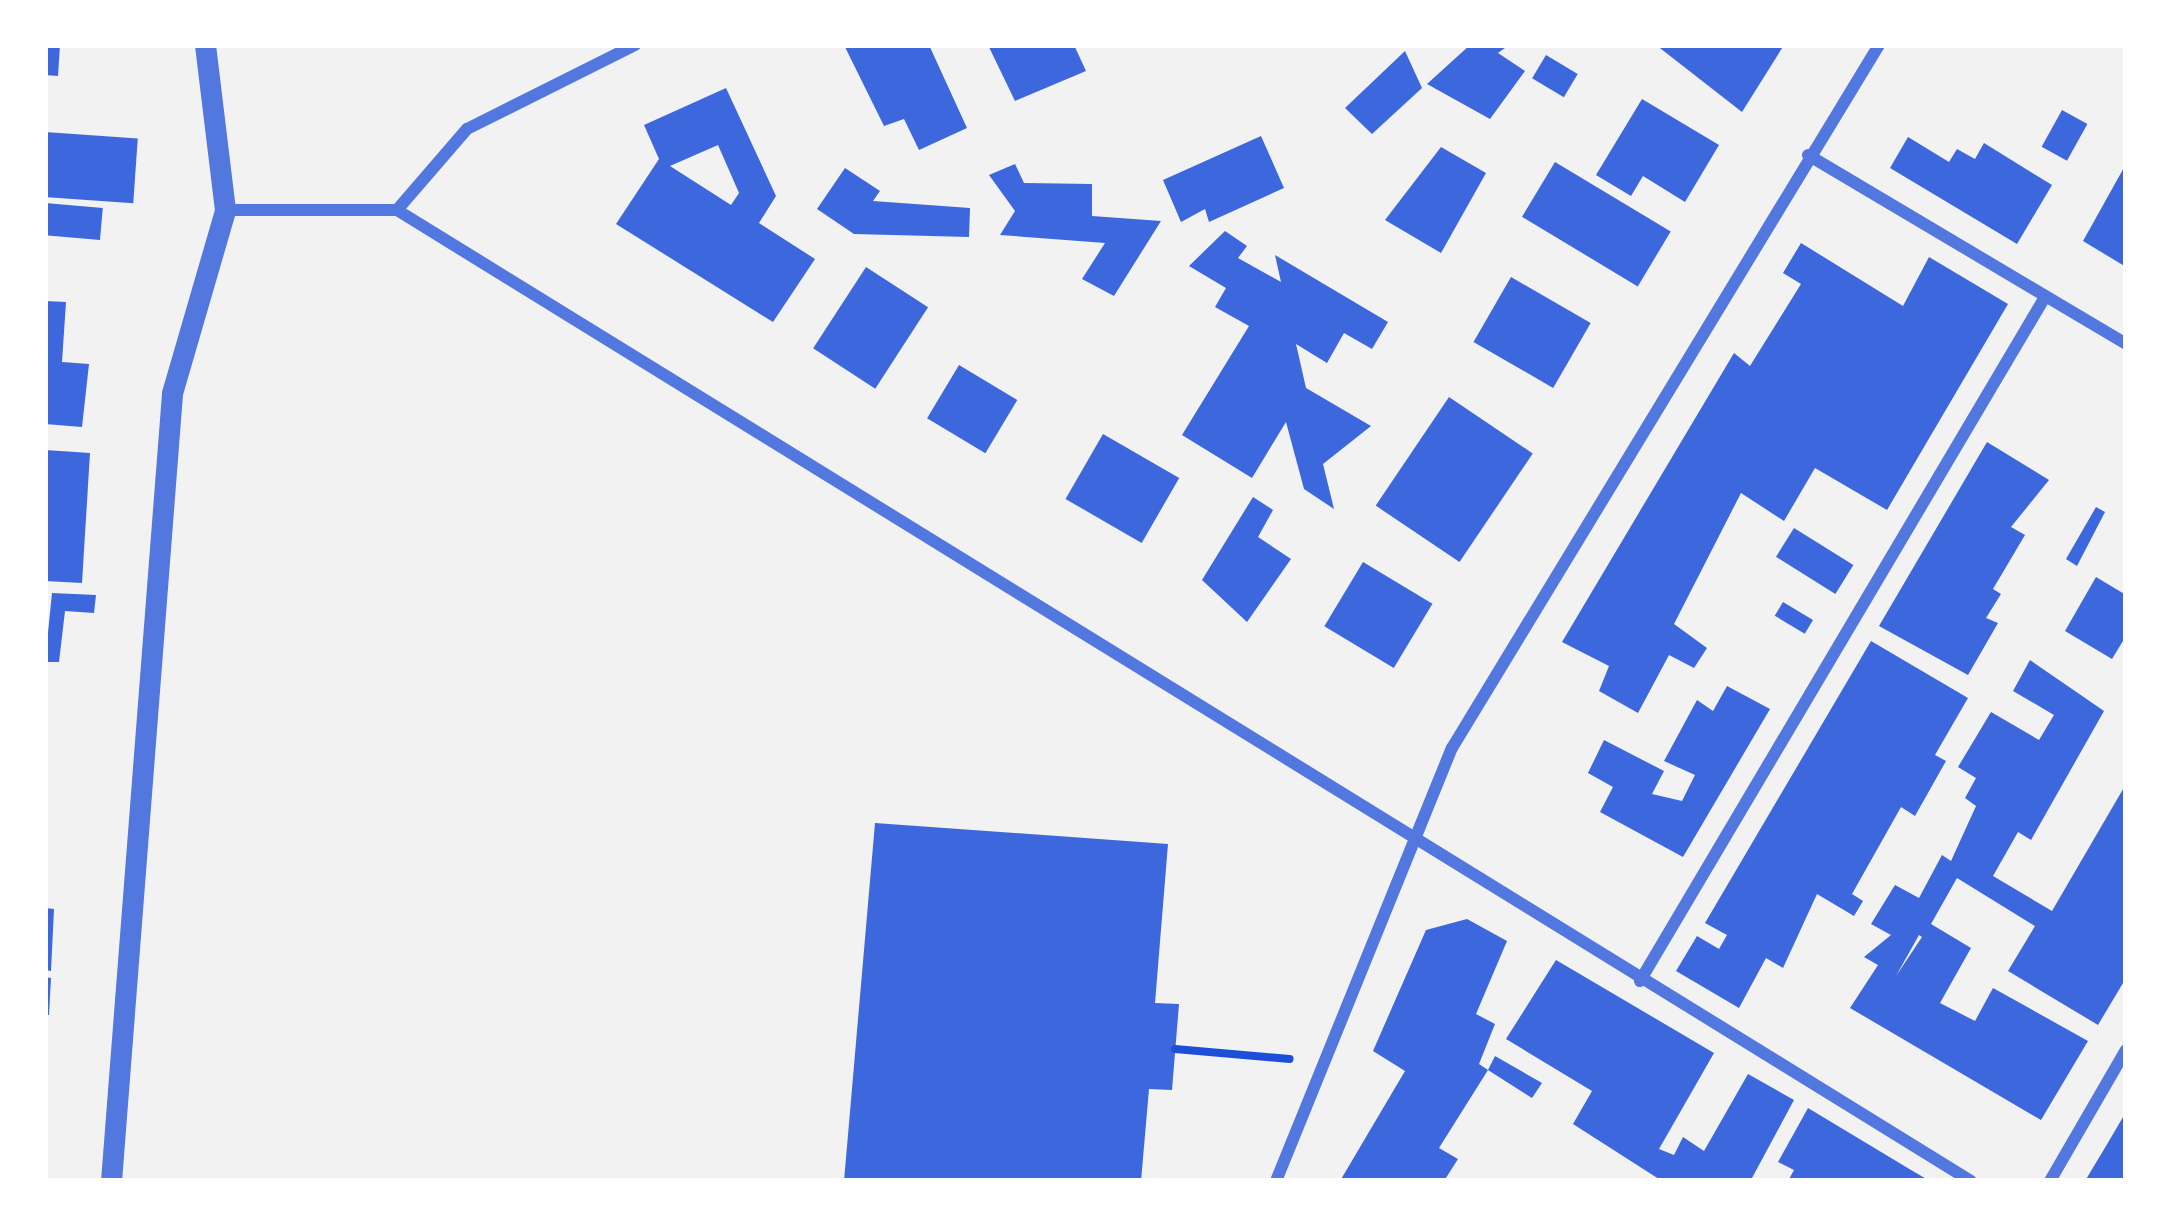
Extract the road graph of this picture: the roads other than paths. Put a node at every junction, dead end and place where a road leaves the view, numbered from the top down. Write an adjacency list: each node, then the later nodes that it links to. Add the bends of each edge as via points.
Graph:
1 (205, 45): 5 (street)
2 (635, 45): 6 (street, via 467,129)
3 (1879, 45): 4 (street)
4 (1808, 155): 7 (street); 9 (street, via 1452,748)
5 (225, 210): 6 (street); 12 (street, via 172,393)
6 (398, 210): 9 (street)
7 (2045, 297): 8 (street); 10 (street)
8 (2126, 344)
9 (1409, 838): 10 (street); 13 (street)
10 (1640, 980): 14 (street)
11 (2126, 1050): 15 (street)
12 (111, 1181)
13 (1276, 1181)
14 (1971, 1181)
15 (2050, 1181)

